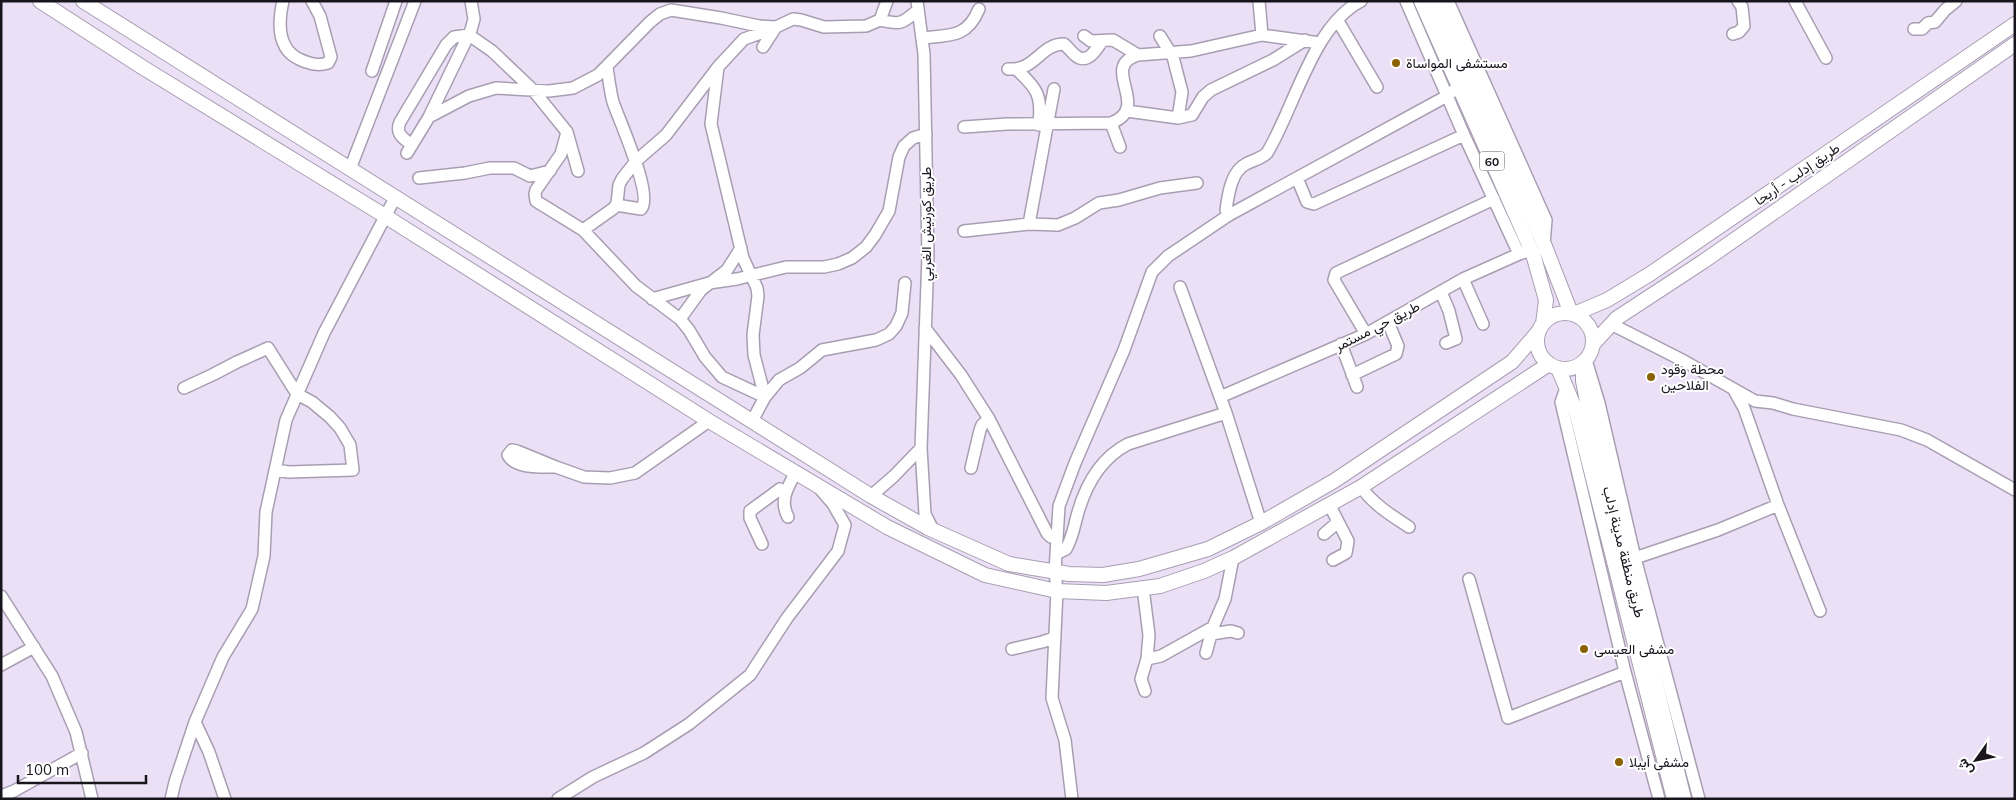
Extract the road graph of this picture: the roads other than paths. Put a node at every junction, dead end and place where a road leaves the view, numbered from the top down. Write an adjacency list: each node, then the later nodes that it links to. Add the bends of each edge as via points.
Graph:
1 (40, 1): 72 (main road)
2 (83, 1): 62 (main road)
3 (283, 1): 4 (street, via 280,26 283,44 295,58 322,65 331,58 320,16)
4 (312, 1)
5 (396, 1): 43 (street)
6 (415, 1): 62 (street)
7 (471, 1): 28 (street, via 474,19)
8 (663, 1): 21 (street)
9 (887, 1): 22 (street)
10 (1259, 1): 29 (street)
11 (1406, 1): 49 (street)
12 (1421, 1): 44 (main road, 60)
13 (1435, 1): 77 (main road, 60)
14 (1448, 1): 77 (street, via 1546,220)
15 (1738, 1): 27 (street, via 1744,26)
16 (1795, 1): 40 (street)
17 (1956, 1): 26 (street, via 1935,22 1922,29)
18 (1358, 2): 23 (street)
19 (917, 6): 22 (street, via 903,22 896,24); 32 (street, طريق كورنيش الغربي)
20 (979, 9): 32 (street, via 963,32)
21 (671, 10): 25 (street); 42 (street, via 650,22)
22 (880, 20): 25 (street, via 866,26 824,27 793,19)
23 (1338, 21): 35 (street); 45 (street)
24 (2015, 24): 85 (main road, طريق إدلب - أريحا, via 1650,274 1607,300)
25 (776, 28): 37 (street); 41 (street, via 744,39)
26 (1914, 29)
27 (1733, 34)
28 (468, 35): 47 (street, via 492,51); 52 (street); 52 (street, via 454,37 446,45 400,122 398,130 409,149)
29 (1262, 35): 34 (street); 38 (street, via 1191,51)
30 (1084, 36): 33 (street, via 1091,41)
31 (1160, 36): 38 (street)
32 (922, 38): 58 (street, طريق كورنيش الغربي)
33 (1102, 40): 39 (street, via 1113,40); 55 (street, via 1091,56 1080,58 1064,44 1056,44 1035,61 1012,69 1032,85 1039,98)
34 (1305, 40): 35 (street); 50 (street)
35 (1320, 42): 71 (street, via 1267,153 1238,171 1228,197 1226,210)
36 (2015, 44): 89 (main road, طريق إدلب - أريحا)
37 (763, 47)
38 (1172, 52): 39 (street); 48 (street)
39 (1138, 55): 51 (street, via 1125,60 1122,66)
40 (1826, 58)
41 (718, 67): 61 (street, via 666,135); 76 (street, via 711,124)
42 (607, 68): 47 (street, via 573,88); 61 (street, via 613,102)
43 (372, 71)
44 (1459, 86): 49 (street); 77 (main road, 60)
45 (1377, 87)
46 (1054, 89): 55 (street)
47 (533, 90): 52 (street, via 496,88 469,96); 57 (street)
48 (1182, 95): 50 (street); 53 (street)
49 (1447, 96): 59 (street); 66 (street)
50 (1203, 97): 53 (street, via 1192,115)
51 (1127, 111): 53 (street); 54 (street)
52 (428, 117)
53 (1178, 118)
54 (1111, 124): 55 (street); 60 (street)
55 (1043, 125): 56 (street); 73 (street)
56 (964, 127)
57 (567, 132): 63 (street); 64 (street, via 561,154)
58 (926, 134): 78 (street, via 914,138 901,151 890,212 866,247 838,264 786,267); 90 (street, طريق كورنيش الغربي, via 928,256)
59 (1464, 134): 66 (street, via 1314,204 1307,202); 69 (street)
60 (1120, 147)
61 (636, 161): 70 (street, via 620,182); 70 (street, via 643,207)
62 (350, 169): 68 (main road)
63 (578, 170)
64 (550, 171): 65 (street, via 530,176 514,168 490,168); 74 (street, via 536,190 536,201)
65 (419, 178)
66 (1297, 178): 71 (street)
67 (1197, 184): 73 (street, via 1160,188 1099,203 1058,225)
68 (395, 198): 72 (street); 109 (main road)
69 (1494, 199): 77 (street); 92 (street, via 1336,273 1334,280)
70 (616, 205): 74 (street)
71 (1229, 215): 128 (street, via 1168,256 1152,272 1124,350 1059,506)
72 (384, 216): 103 (street, via 324,333); 108 (main road)
73 (1029, 224): 75 (street)
74 (583, 230): 84 (street)
75 (964, 231)
76 (741, 248): 78 (street); 80 (street, via 727,270)
77 (1532, 249): 79 (street, طريق حي مستمر); 85 (main road, 60); 91 (main road, 60, via 1546,300)
78 (752, 276): 80 (street); 104 (street, via 758,296 754,355)
79 (1463, 279): 83 (street, طريق حي مستمر); 88 (street)
80 (709, 283): 84 (street); 86 (street)
81 (905, 283): 104 (street, via 902,313 889,334 876,340 822,350 800,368 783,376)
82 (1180, 287): 105 (street)
83 (1441, 292): 87 (street, طريق حي مستمر); 93 (street, via 1456,339)
84 (652, 299): 86 (street)
85 (1573, 314): 91 (main road, via 1555,314); 94 (main road, via 1587,323)
86 (680, 319): 104 (street, via 722,377)
87 (1388, 322): 92 (street, طريق حي مستمر); 98 (street, via 1398,346 1396,354)
88 (1483, 324)
89 (1611, 324): 94 (main road, طريق إدلب - أريحا); 102 (street, via 1684,361)
90 (925, 328): 107 (street, via 961,375); 110 (street, طريق كورنيش الغربي)
91 (1540, 328): 97 (main road, via 1537,342 1540,352); 124 (main road, via 1512,362 1334,481)
92 (1366, 334): 95 (street, طريق حي مستمر)
93 (1446, 343)
94 (1594, 343): 96 (main road)
95 (1341, 344): 98 (street); 105 (street, طريق حي مستمر)
96 (1584, 362): 97 (main road, via 1568,369); 132 (street, via 1599,404); 160 (main road, طريق منطقة مدينة إدلب, via 1583,381 1588,407)
97 (1553, 366): 101 (main road, طريق منطقة مدينة إدلب); 116 (main road)
98 (1352, 375): 99 (street)
99 (1357, 387)
100 (184, 388): 103 (street, via 268,348)
101 (1566, 388): 148 (street, via 1561,402); 159 (main road, طريق منطقة مدينة إدلب, via 1576,411)
102 (1735, 392): 117 (street, via 1755,401 1901,430 1927,440); 120 (street, via 1744,408)
103 (297, 394): 113 (street, via 286,420); 113 (street, via 312,402 340,428 350,445 353,470)
104 (765, 397): 109 (street)
105 (1220, 397): 106 (street)
106 (1226, 413): 124 (street); 130 (street, via 1128,444 1113,453 1091,479 1066,549)
107 (989, 420): 112 (street, via 980,430); 128 (street, via 1047,533)
108 (709, 421): 111 (street, via 635,472 610,478 584,477); 114 (main road)
109 (752, 421): 119 (main road)
110 (921, 448): 119 (street); 126 (street, طريق كورنيش الغربي, via 925,514)
111 (556, 467)
112 (971, 468)
113 (275, 470): 150 (street, via 266,512 264,556 252,610 223,657)
114 (796, 472): 115 (main road); 118 (street)
115 (816, 484): 137 (main road, via 886,528 985,575); 156 (street, via 845,525 838,551 750,674 689,724 644,753 593,777)
116 (1361, 487): 121 (main road); 125 (street, via 1379,506)
117 (2015, 490)
118 (784, 493): 122 (street); 129 (street, via 780,489 750,511)
119 (872, 496): 126 (main road)
120 (1778, 505): 132 (street, via 1718,530); 139 (street)
121 (1330, 506): 123 (street); 131 (main road)
122 (788, 517)
123 (1338, 522): 127 (street); 133 (street, via 1348,541 1348,548)
124 (1262, 523): 134 (main road, via 1208,549 1139,569 1103,575)
125 (1409, 526)
126 (933, 530): 134 (main road, via 1009,564)
127 (1324, 534)
128 (1057, 538): 130 (street)
129 (762, 544)
130 (1056, 554): 134 (street)
131 (1233, 558): 136 (main road, via 1160,586); 140 (street, via 1225,599)
132 (1635, 558): 161 (street)
133 (1333, 560)
134 (1055, 571): 137 (street)
135 (1469, 579): 148 (street, via 1508,718)
136 (1143, 588): 137 (main road, via 1106,593); 146 (street, via 1149,635)
137 (1057, 592): 142 (street)
138 (1, 596): 143 (street)
139 (1820, 611)
140 (1212, 630): 141 (street); 145 (street); 146 (street, via 1161,656)
141 (1238, 633)
142 (1054, 638): 144 (street); 157 (street, via 1052,698 1065,740)
143 (34, 647): 147 (street); 151 (street, via 52,676)
144 (1012, 649)
145 (1206, 653)
146 (1147, 659): 149 (street, via 1141,679)
147 (1, 665)
148 (1625, 672): 158 (street)
149 (1145, 692)
150 (194, 722): 154 (street); 155 (street, via 209,752)
151 (82, 753): 152 (street); 153 (street)
152 (1, 796)
153 (92, 799)
154 (171, 799)
155 (225, 799)
156 (558, 799)
157 (1072, 799)
158 (1659, 799)
159 (1674, 799)
160 (1684, 799)
161 (1699, 799)

